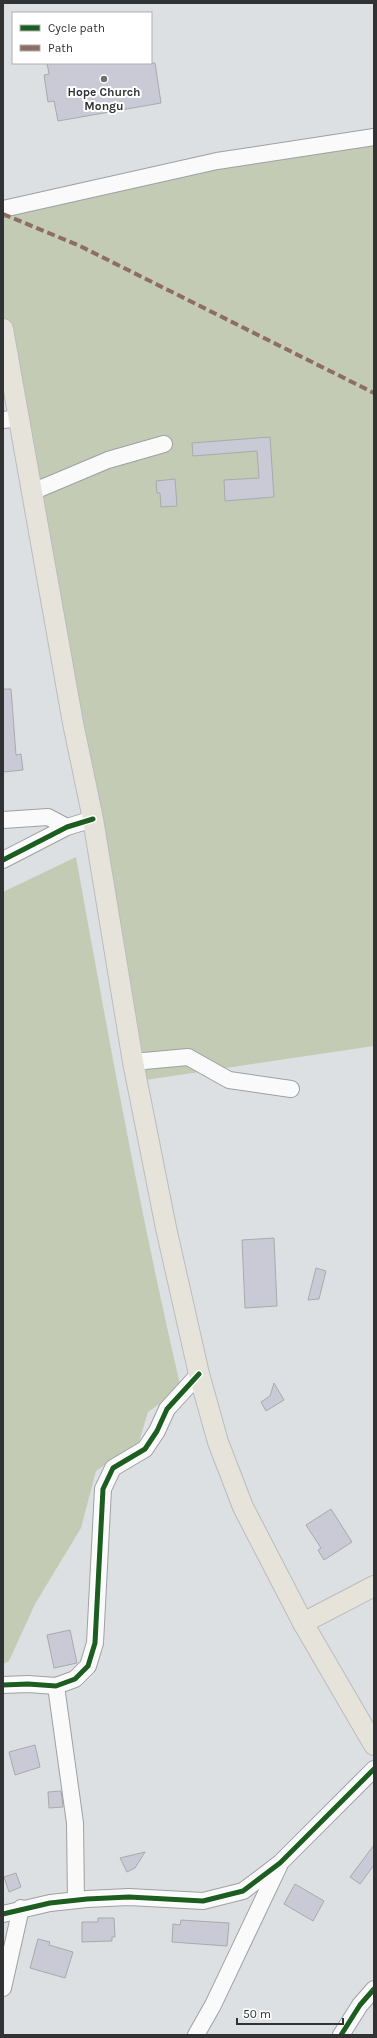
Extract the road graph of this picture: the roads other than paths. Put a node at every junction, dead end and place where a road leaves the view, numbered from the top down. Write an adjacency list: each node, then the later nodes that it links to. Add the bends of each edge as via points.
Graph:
1 (374, 137): 2 (street, via 217,161)
2 (3, 210)
3 (3, 329): 4 (main road)
4 (12, 419): 6 (main road)
5 (164, 444): 6 (street, via 108,460)
6 (32, 492): 7 (main road, via 73,723)
7 (93, 819): 9 (street); 11 (main road)
8 (3, 820): 9 (street, via 48,817)
9 (67, 826): 10 (street)
10 (3, 860)
11 (133, 1062): 12 (street, via 188,1057 230,1080); 13 (main road, via 166,1228)
12 (291, 1089)
13 (199, 1374): 15 (main road, via 218,1442 243,1508); 17 (street, via 167,1409 145,1449 113,1468 107,1478 103,1488 95,1643 88,1666 75,1679)
14 (374, 1586): 15 (main road)
15 (303, 1623): 18 (main road)
16 (3, 1685): 17 (street)
17 (56, 1686): 21 (street, via 75,1823)
18 (374, 1745)
19 (374, 1770): 20 (street)
20 (280, 1863): 21 (street, via 243,1891 209,1900); 26 (street, via 213,2005)
21 (76, 1900): 22 (street)
22 (21, 1908): 23 (street); 24 (street)
23 (3, 1914)
24 (3, 1988)
25 (374, 1988): 27 (street)
26 (196, 2035)
27 (341, 2035)

